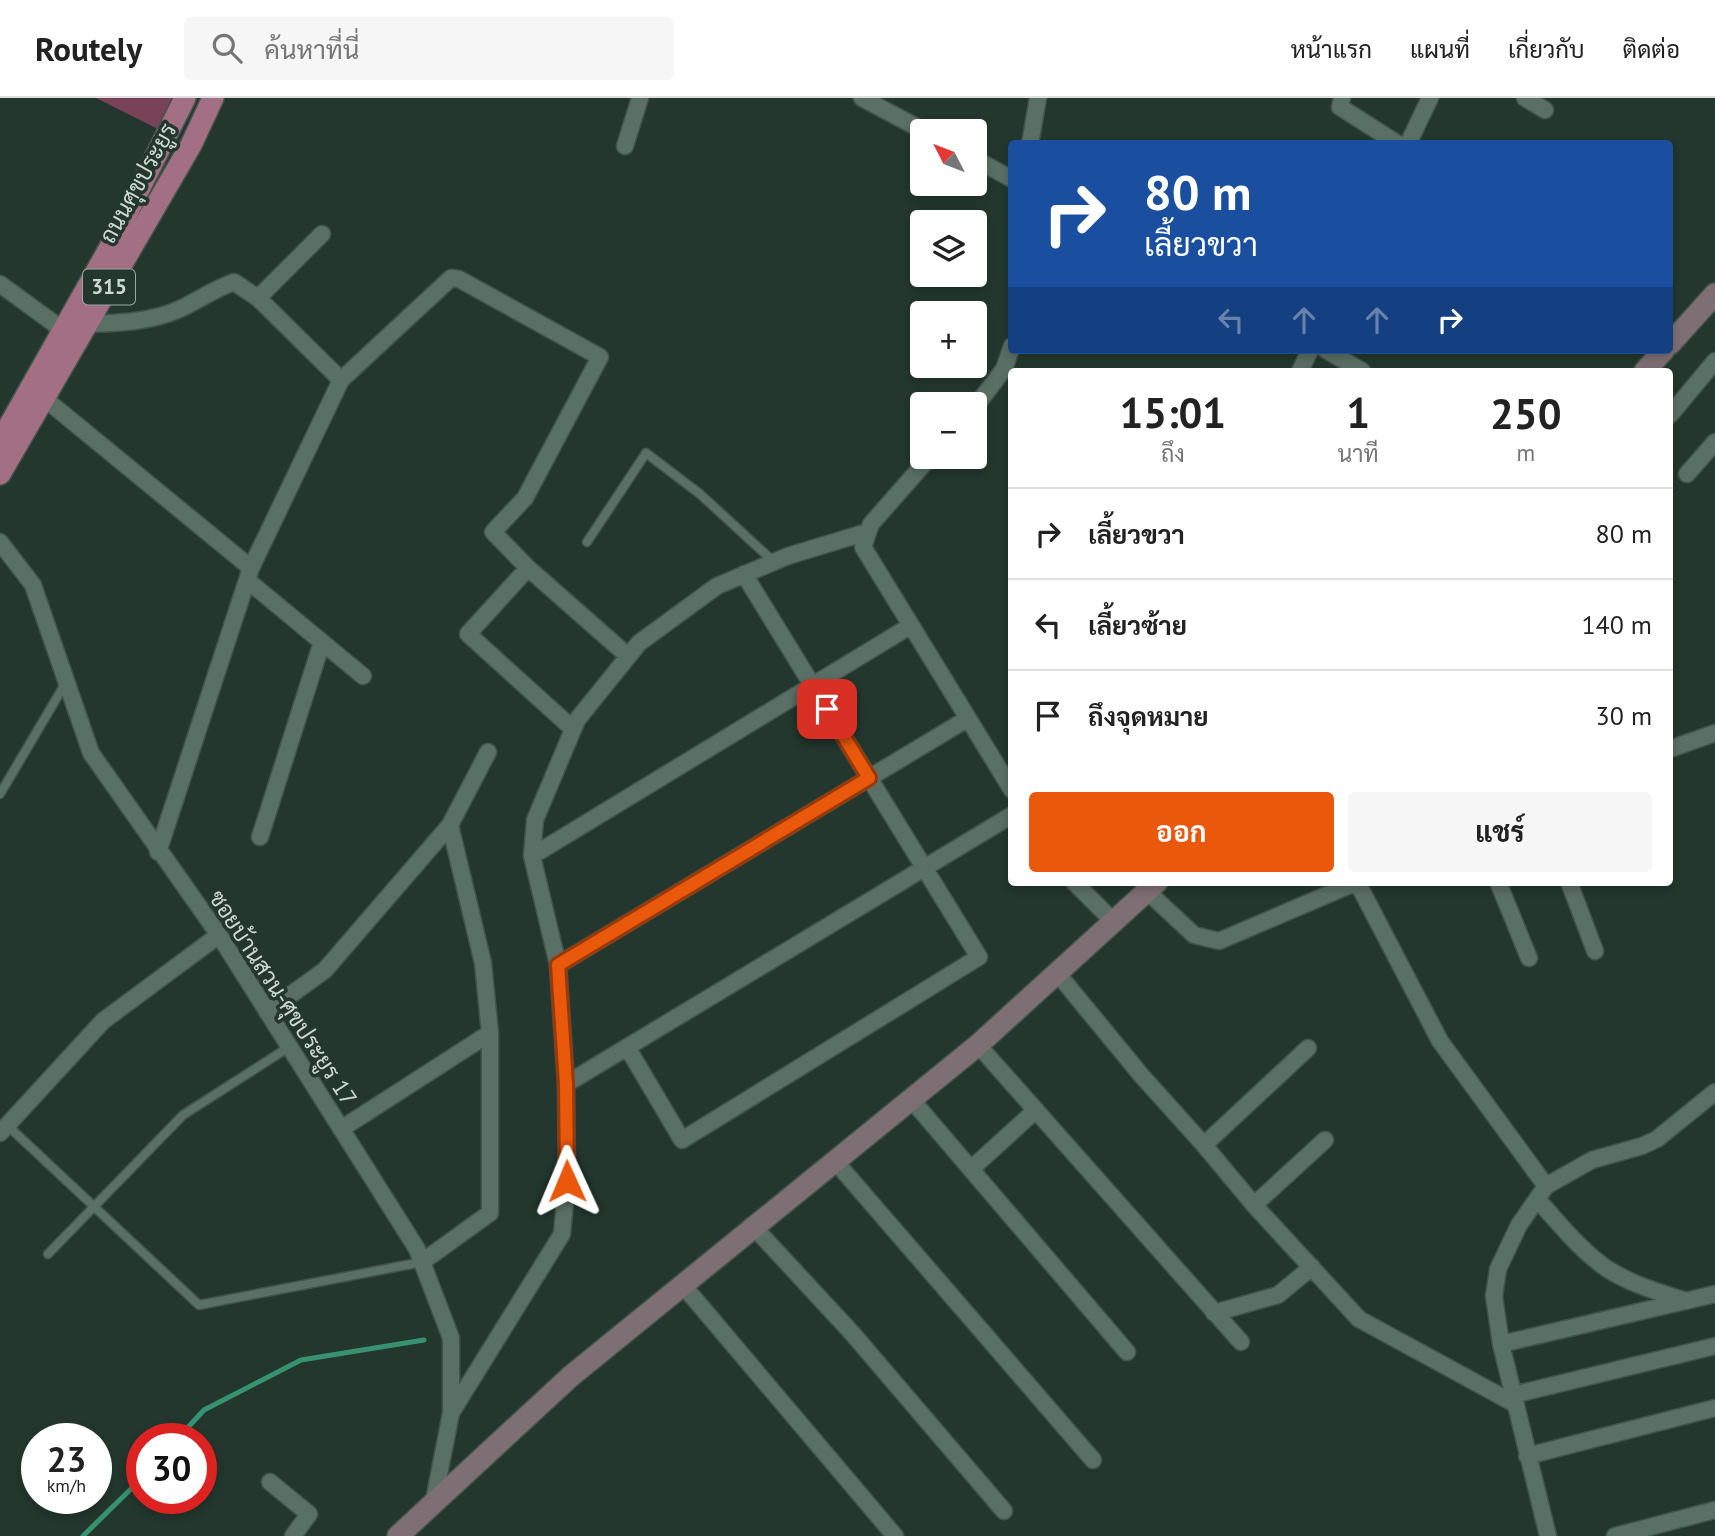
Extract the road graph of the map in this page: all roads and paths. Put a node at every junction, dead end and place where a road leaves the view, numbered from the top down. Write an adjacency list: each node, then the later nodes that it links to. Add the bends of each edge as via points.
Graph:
1 (185, 98): 11 (main road, ถนนศุขประยูร / 315)
2 (212, 98): 12 (main road, ถนนศุขประยูร / 315)
3 (640, 98): 16 (street)
4 (862, 98): 10 (street)
5 (1038, 98): 13 (street)
6 (1342, 98): 14 (street, via 1340,107)
7 (1430, 98): 15 (street)
8 (1525, 98): 9 (street)
9 (1545, 110)
10 (910, 124)
11 (170, 129): 12 (street); 24 (main road, ถนนศุขประยูร / 315)
12 (194, 137): 23 (main road, ถนนศุขประยูร / 315)
13 (1031, 140)
14 (1392, 140)
15 (1410, 140)
16 (625, 146)
17 (987, 165): 18 (street)
18 (1008, 176)
19 (322, 234): 22 (street)
20 (0, 284): 24 (street)
21 (1715, 295): 25 (street)
22 (258, 298): 23 (street, via 234,282 178,310 134,322); 32 (street)
23 (87, 324): 34 (main road, ถนนศุขประยูร / 315)
24 (63, 330): 36 (main road, ถนนศุขประยูร / 315)
25 (1673, 341)
26 (1009, 354): 33 (street)
27 (1333, 354): 30 (street)
28 (1660, 354): 31 (street)
29 (1715, 361): 35 (street)
30 (1357, 368)
31 (1647, 368)
32 (341, 380): 45 (street, via 451,278 600,357 525,498 493,532); 46 (street)
33 (986, 392)
34 (44, 398): 39 (main road, ถนนศุขประยูร / 315); 46 (street)
35 (1673, 411)
36 (0, 442)
37 (1715, 442): 40 (street)
38 (919, 469): 41 (street)
39 (0, 474)
40 (1687, 474)
41 (867, 533): 44 (street); 48 (street, via 863,547)
42 (0, 542): 52 (street, ซอยบ้านสวน-ศุขประยูร 17, via 33,585)
43 (587, 542): 44 (lane, via 646,453 701,494)
44 (774, 562): 47 (street)
45 (528, 568): 50 (street); 55 (street, via 468,634)
46 (249, 574): 49 (street); 65 (street)
47 (744, 574): 50 (street, via 716,586); 53 (street)
48 (910, 626): 53 (street); 54 (street)
49 (322, 642): 51 (street); 64 (street)
50 (628, 656): 55 (street)
51 (363, 676)
52 (65, 684): 61 (lane); 65 (street, ซอยบ้านสวน-ศุขประยูร 17, via 91,753)
53 (813, 686): 59 (street); 66 (street)
54 (967, 719): 59 (street); 60 (street)
55 (573, 729): 66 (street, via 535,820)
56 (1715, 733): 57 (street)
57 (1673, 748)
58 (488, 752): 63 (street)
59 (869, 778): 67 (street); 78 (street)
60 (1008, 784)
61 (0, 794)
62 (1008, 817): 67 (street)
63 (450, 825): 80 (street, via 325,970); 81 (street, via 483,963)
64 (260, 837)
65 (158, 852): 75 (street, ซอยบ้านสวน-ศุขประยูร 17)
66 (532, 856): 78 (street)
67 (924, 868): 83 (street); 83 (street, via 979,957 682,1140)
68 (1078, 886): 74 (street)
69 (1348, 886): 73 (street, via 1219,941 1194,935)
70 (1359, 886): 96 (street, via 1440,1041)
71 (1500, 886): 77 (street)
72 (1571, 886): 76 (street)
73 (1152, 887): 74 (street)
74 (1115, 923): 79 (street)
75 (219, 935): 80 (street, ซอยบ้านสวน-ศุขประยูร 17); 90 (street, via 103,1021)
76 (1595, 951)
77 (1529, 958)
78 (558, 965): 86 (street)
79 (1058, 974): 82 (street); 93 (street)
80 (267, 1012): 84 (street, ซอยบ้านสวน-ศุขประยูร 17)
81 (491, 1033): 91 (street); 101 (street, via 490,1213)
82 (978, 1045): 88 (street); 89 (street)
83 (627, 1046): 86 (street)
84 (289, 1047): 91 (street, ซอยบ้านสวน-ศุขประยูร 17); 98 (lane, via 183,1115)
85 (1308, 1048): 93 (street)
86 (566, 1084): 113 (street, via 567,1181 562,1234)
87 (1715, 1092): 96 (street, via 1657,1139 1592,1160)
88 (911, 1099): 94 (street); 95 (street)
89 (1036, 1110): 95 (street); 106 (street)
90 (4, 1129): 98 (lane)
91 (341, 1129): 101 (street, ซอยบ้านสวน-ศุขประยูร 17)
92 (1325, 1140): 97 (street)
93 (1204, 1145): 97 (street)
94 (835, 1161): 99 (street); 115 (street)
95 (971, 1169): 110 (street)
96 (1541, 1193): 105 (street, via 1583,1249 1607,1268); 108 (street, via 1498,1269 1494,1296)
97 (1254, 1205): 102 (street)
98 (93, 1206): 100 (lane); 101 (lane, via 199,1305)
99 (752, 1225): 103 (street); 119 (street, via 852,1333)
100 (48, 1254)
101 (422, 1262): 113 (street, ซอยบ้านสวน-ศุขประยูร 17, via 451,1338)
102 (1312, 1267): 106 (street, via 1279,1295); 111 (street, via 1359,1319)
103 (682, 1284): 117 (street, via 571,1376); 122 (street)
104 (1715, 1294): 105 (street)
105 (1686, 1301): 108 (street)
106 (1214, 1312): 107 (street)
107 (1241, 1342)
108 (1501, 1344): 111 (street)
109 (1715, 1346): 111 (street)
110 (1127, 1352)
111 (1514, 1400): 114 (street)
112 (1715, 1408): 114 (street)
113 (451, 1413): 117 (street, ซอยบ้านสวน-ศุขประยูร 17)
114 (1527, 1457): 123 (street)
115 (1093, 1460)
116 (270, 1482): 120 (street, via 309,1514)
117 (434, 1500): 121 (street)
118 (1715, 1510): 124 (street)
119 (1004, 1511)
120 (293, 1536)
121 (398, 1536)
122 (895, 1536)
123 (1548, 1536)
124 (1615, 1536)

